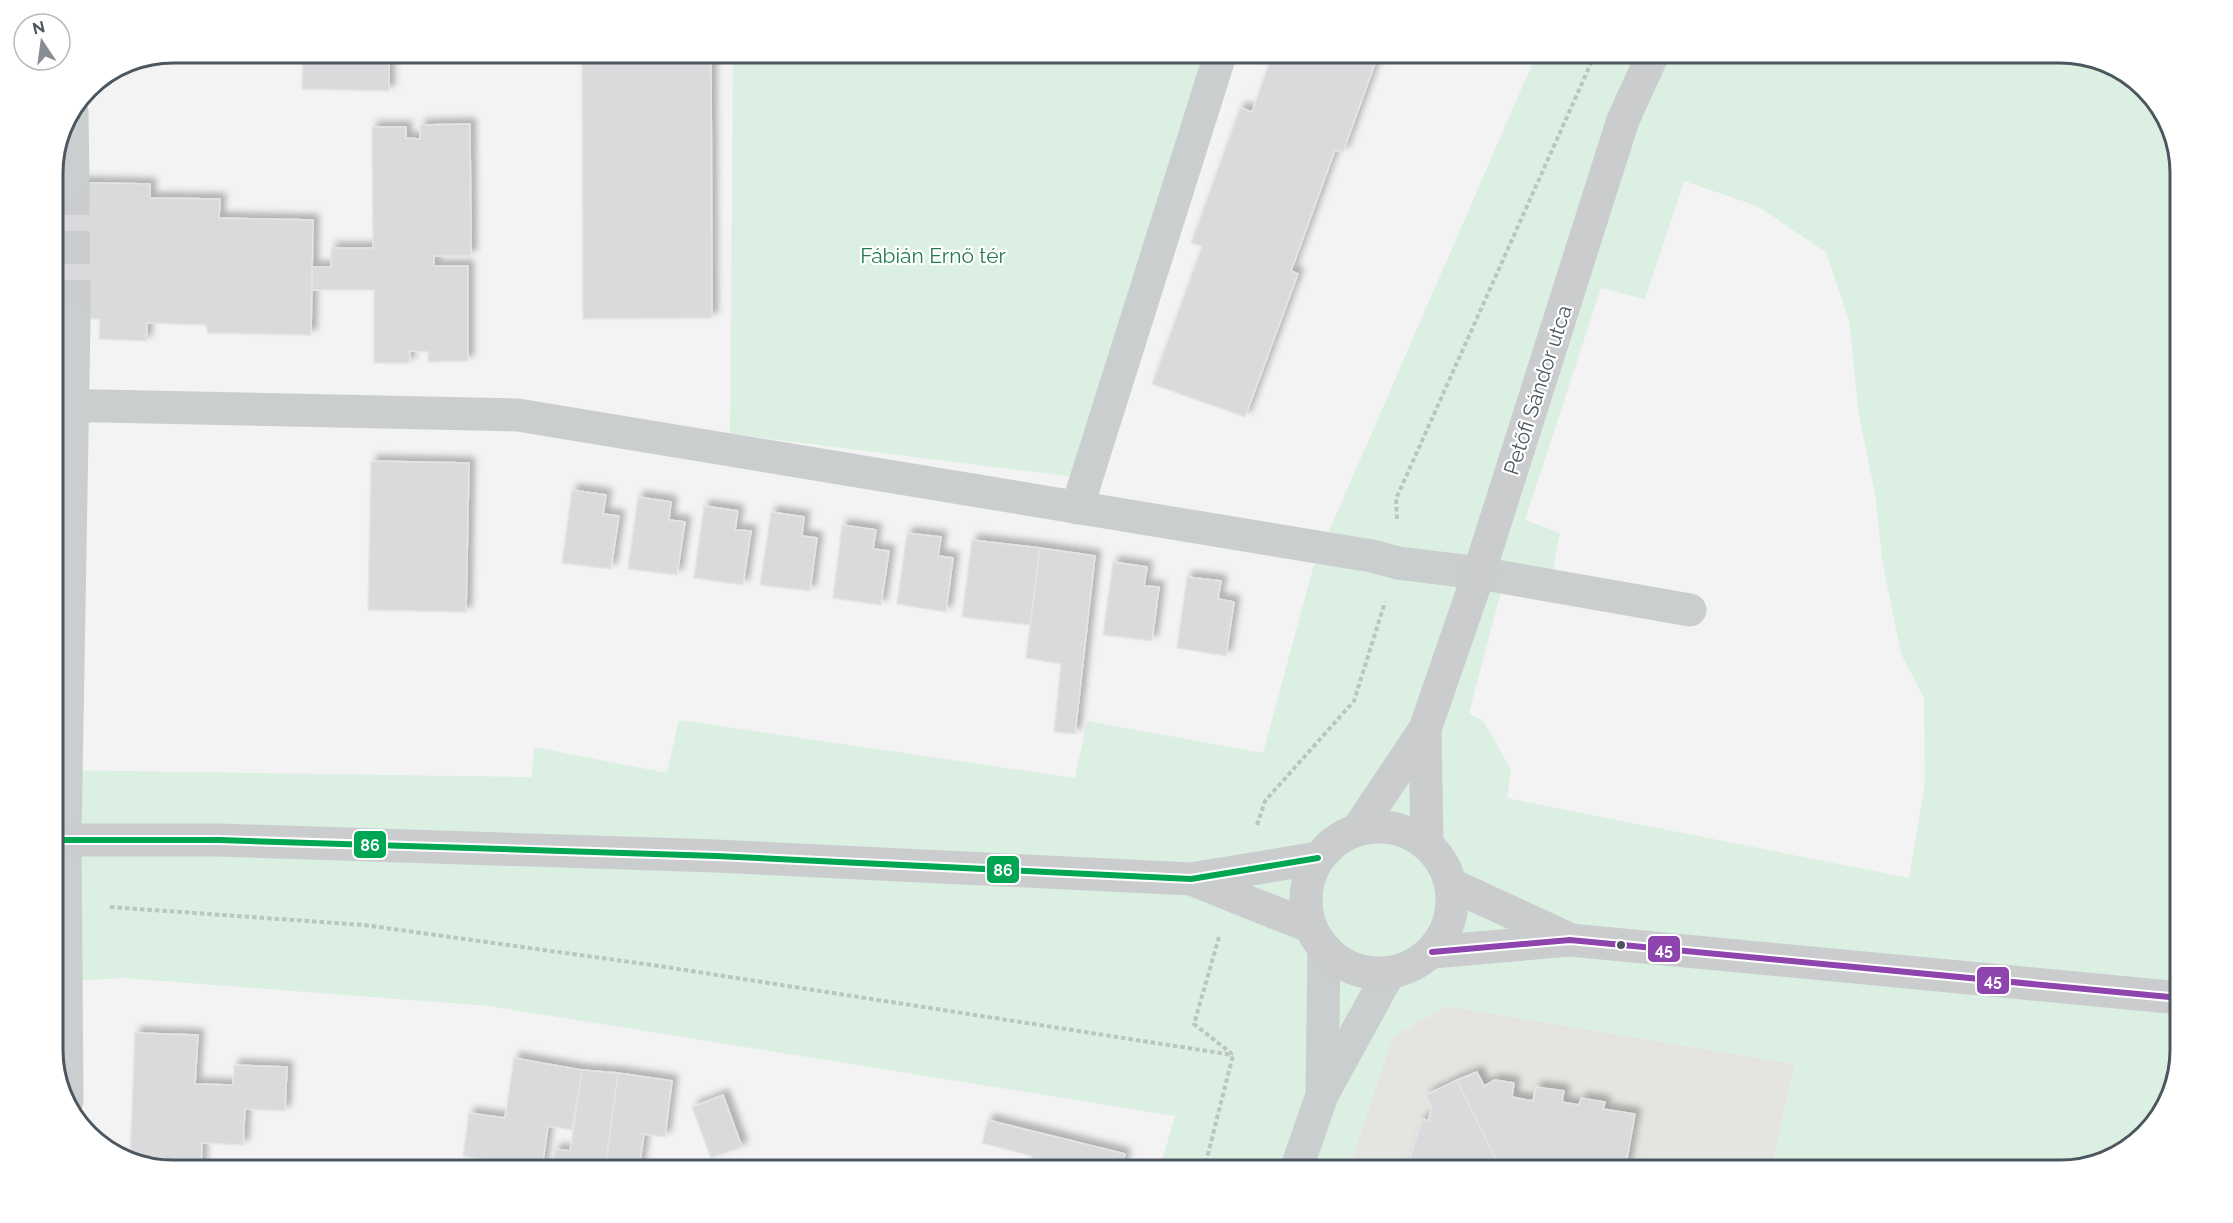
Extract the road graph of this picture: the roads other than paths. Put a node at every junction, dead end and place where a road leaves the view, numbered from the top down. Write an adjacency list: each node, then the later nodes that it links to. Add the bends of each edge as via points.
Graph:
1 (1218, 63): 8 (street)
2 (1649, 63): 9 (main road, Petőfi Sándor utca, via 1623,120)
3 (72, 129): 4 (street)
4 (73, 182)
5 (74, 318): 6 (street)
6 (63, 398)
7 (63, 405): 8 (street, via 518,416)
8 (1077, 508): 9 (street, via 1398,563)
9 (1479, 573): 10 (street); 11 (main road, Petőfi Sándor utca)
10 (1690, 610)
11 (1425, 729): 12 (main road, Petőfi Sándor utca); 14 (main road, Petőfi Sándor utca)
12 (1358, 829): 14 (main road, via 1382,826 1406,831); 15 (main road, via 1336,840)
13 (63, 840): 17 (main road, via 219,840 716,856)
14 (1427, 844): 18 (main road, via 1443,862)
15 (1318, 858): 17 (main road); 19 (main road, via 1308,880 1306,904)
16 (63, 877): 24 (street)
17 (1191, 879): 19 (main road)
18 (1452, 885): 20 (main road); 21 (main road, via 1450,917)
19 (1318, 938): 22 (main road, via 1342,964); 25 (street)
20 (1570, 940): 21 (main road); 23 (main road)
21 (1432, 951): 22 (main road, via 1412,966)
22 (1389, 973): 25 (street)
23 (2170, 997)
24 (67, 1079)
25 (1322, 1095): 26 (street)
26 (1299, 1160)

